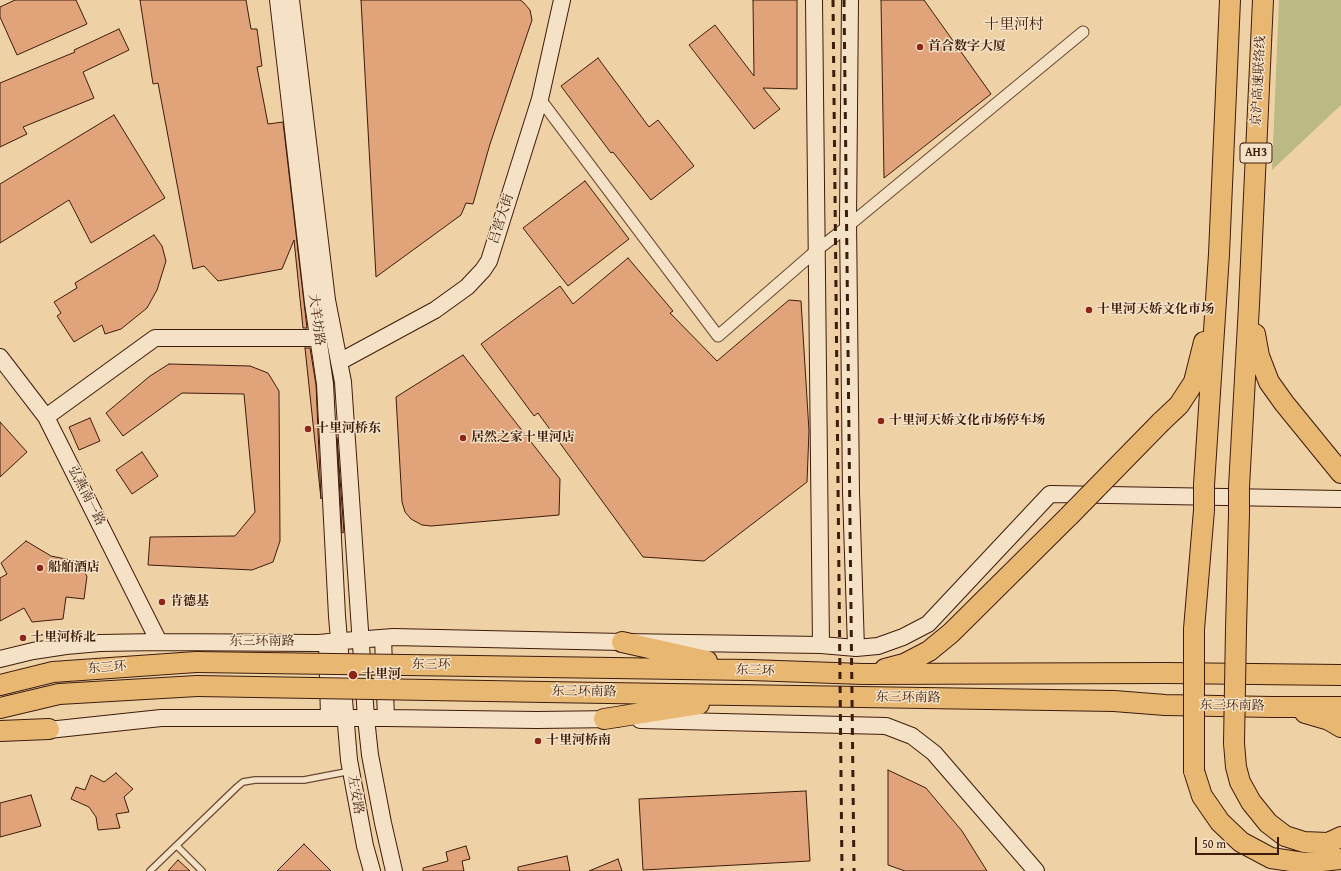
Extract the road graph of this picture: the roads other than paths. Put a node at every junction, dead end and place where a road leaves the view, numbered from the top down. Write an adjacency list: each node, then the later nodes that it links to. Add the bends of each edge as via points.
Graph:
1 (278, 0): 14 (street, 大羊坊路)
2 (291, 0): 16 (street, 大羊坊路, via 327,300)
3 (562, 0): 9 (street, 吕营大街)
4 (814, 0): 11 (street)
5 (850, 0): 10 (street)
6 (1230, 0): 12 (highway, AH3)
7 (1263, 0): 13 (highway, 京沪高速联络线 / AH3)
8 (1083, 32): 10 (street)
9 (540, 99): 11 (street, via 718,336); 16 (street, 吕营大街, via 489,262 483,270 467,287 435,310)
10 (848, 226): 11 (street); 26 (street, via 851,492)
11 (817, 250): 25 (street)
12 (1219, 254): 29 (highway, bridge, via 1203,351 1194,382 1179,405 951,633 929,651 904,664); 49 (highway, bridge, via 1204,510 1194,629 1194,771 1202,796 1220,822 1241,842 1271,858 1304,863)
13 (1249, 305): 18 (highway, via 1259,356 1269,382); 47 (highway, bridge, via 1239,487 1234,743 1236,767 1240,782 1251,802 1268,823 1285,836 1304,842 1328,843)
14 (318, 338): 17 (street, via 155,338); 22 (street, 大羊坊路, via 325,384)
15 (0, 357): 17 (street, 弘燕南一路)
16 (339, 362): 21 (street, 大羊坊路, via 343,382)
17 (46, 417): 23 (street, 弘燕南一路)
18 (1338, 470)
19 (1341, 499): 26 (street, 东三环南路, via 1050,494 928,624 878,646)
20 (383, 638): 21 (street, 东三环南路); 24 (street, 东三环南路); 40 (street)
21 (360, 640): 22 (street, 东三环南路); 39 (street, 左安路)
22 (333, 641): 23 (street, 东三环南路); 37 (street); 38 (street, 左安路)
23 (159, 642): 27 (street, 东三环南路, via 66,646)
24 (622, 642): 25 (street, 东三环南路); 28 (highway)
25 (821, 645): 26 (street, 东三环南路)
26 (856, 648)
27 (0, 659)
28 (750, 670): 29 (highway, 东三环); 31 (highway, 东三环, bridge, via 196,662 53,672)
29 (863, 674): 30 (highway, 东三环南路)
30 (1341, 675)
31 (0, 685)
32 (544, 692): 33 (highway, 东三环南路); 36 (highway, 东三环, bridge, via 197,686 59,694)
33 (752, 695): 34 (highway, 东三环南路, via 1114,701 1165,705); 41 (highway)
34 (1272, 707): 35 (highway); 42 (highway, via 1330,720)
35 (1341, 707)
36 (0, 708)
37 (329, 717): 38 (street, 东三环南路); 43 (street, 东三环南路, via 161,718)
38 (345, 718): 39 (street, 东三环南路); 46 (street, 左安路)
39 (366, 718): 40 (street, 东三环南路); 53 (street, 左安路, via 373,770)
40 (386, 718): 41 (street, 东三环南路)
41 (604, 719): 54 (street, 东三环南路, via 886,726 912,736 934,753)
42 (1341, 727)
43 (49, 729): 44 (highway); 45 (street, 东三环南路)
44 (0, 731)
45 (0, 738)
46 (351, 771): 48 (lane, via 304,780 243,782); 52 (street, 左安路)
47 (1341, 837)
48 (177, 846): 50 (lane); 51 (lane)
49 (1341, 859)
50 (150, 871)
51 (202, 871)
52 (372, 871)
53 (394, 871)
54 (1036, 871)

